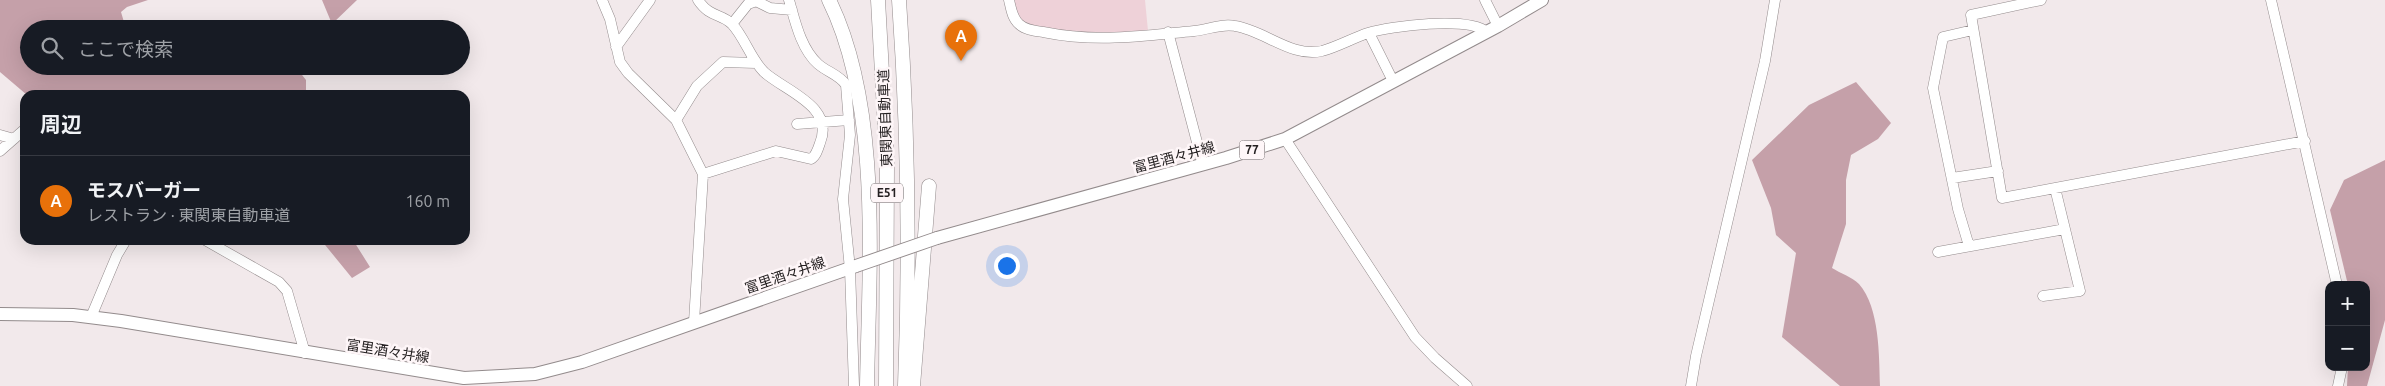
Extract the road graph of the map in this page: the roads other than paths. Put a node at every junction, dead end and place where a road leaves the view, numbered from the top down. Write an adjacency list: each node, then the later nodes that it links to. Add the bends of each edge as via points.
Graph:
1 (602, 0): 19 (street)
2 (650, 0): 19 (street)
3 (698, 0): 14 (street, via 710,14)
4 (829, 0): 52 (highway, via 847,43 864,128 868,204)
5 (878, 0): 53 (highway, 東関東自動車道 / E51, via 887,164)
6 (899, 0): 54 (highway, 東関東自動車道 / E51, via 907,211)
7 (1009, 0): 17 (street, via 1014,18 1026,29 1090,39)
8 (1485, 0): 15 (street)
9 (1542, 0): 15 (main road, 富里酒々井線 / 77)
10 (1775, 0): 57 (street)
11 (2042, 0): 16 (street, via 1971,16)
12 (2271, 0): 30 (street)
13 (791, 5): 14 (street, via 770,8 756,1 748,4); 23 (street, via 805,49 817,63 842,78 846,84)
14 (732, 24): 20 (street)
15 (1492, 29): 18 (street, via 1431,23); 21 (main road, 富里酒々井線 / 77)
16 (1973, 30): 33 (street); 35 (street, via 1943,38 1933,88)
17 (1168, 32): 18 (street, via 1235,25 1277,44 1321,51); 32 (street)
18 (1369, 33): 21 (street)
19 (616, 47): 22 (street, via 620,62 628,73)
20 (756, 63): 22 (street, via 723,62 697,86); 24 (street, via 808,103)
21 (1394, 81): 29 (main road, 富里酒々井線 / 77)
22 (676, 120): 34 (street)
23 (849, 120): 24 (street); 43 (street, via 842,199)
24 (823, 122): 25 (street); 34 (street, via 822,139 811,159 776,151)
25 (797, 124)
26 (20, 134): 28 (street)
27 (0, 135): 28 (street)
28 (14, 139): 31 (street)
29 (1285, 139): 32 (main road, 富里酒々井線 / 77); 56 (street, via 1414,337)
30 (2305, 142): 37 (street); 44 (street)
31 (0, 151)
32 (1202, 165): 43 (main road, 富里酒々井線 / 77, bridge, via 937,238)
33 (1998, 172): 35 (street); 37 (street, via 2002,198)
34 (703, 174): 48 (street)
35 (1952, 178): 41 (street)
36 (929, 186): 55 (highway)
37 (2055, 188): 38 (street)
38 (2065, 228): 41 (street); 45 (street, via 2080,291)
39 (123, 245): 47 (street)
40 (214, 245): 49 (street, via 279,282 287,291)
41 (1969, 246): 42 (street)
42 (1938, 252)
43 (853, 267): 48 (main road, 富里酒々井線 / 77); 51 (street)
44 (2335, 281)
45 (2043, 296)
46 (0, 314): 47 (main road, 富里酒々井線 / 77)
47 (90, 317): 49 (main road, 富里酒々井線 / 77)
48 (694, 322): 49 (main road, 富里酒々井線 / 77, via 582,362 510,377 464,378)
49 (305, 352)
50 (2341, 371): 58 (street)
51 (854, 386)
52 (867, 386)
53 (886, 386)
54 (905, 386)
55 (913, 386)
56 (1467, 386)
57 (1691, 386)
58 (2338, 386)

